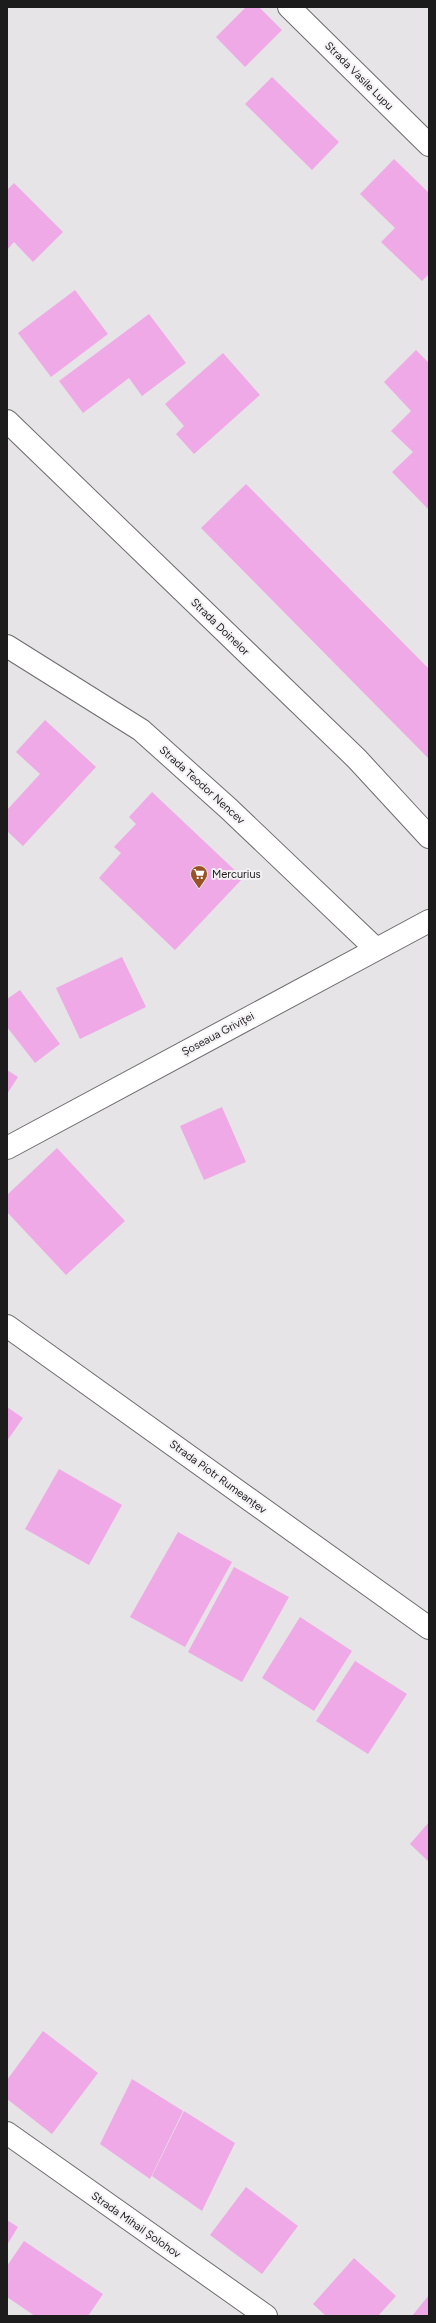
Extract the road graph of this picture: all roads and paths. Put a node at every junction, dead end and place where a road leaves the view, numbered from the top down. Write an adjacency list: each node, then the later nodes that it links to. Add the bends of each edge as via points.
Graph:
1 (289, 7): 2 (street, Strada Vasile Lupu)
2 (429, 145)
3 (7, 421): 5 (street, Strada Doinelor, via 357,759)
4 (7, 646): 7 (street, Strada Teodor Nencev, via 141,730 228,808)
5 (429, 837)
6 (429, 921): 7 (street, Șoseaua Griviţei)
7 (376, 949): 8 (street, Șoseaua Griviţei)
8 (7, 1148)
9 (7, 1326): 10 (street, Strada Piotr Rumeanțev)
10 (429, 1628)
11 (7, 2133): 12 (street, Strada Mihail Șolohov)
12 (266, 2316)

